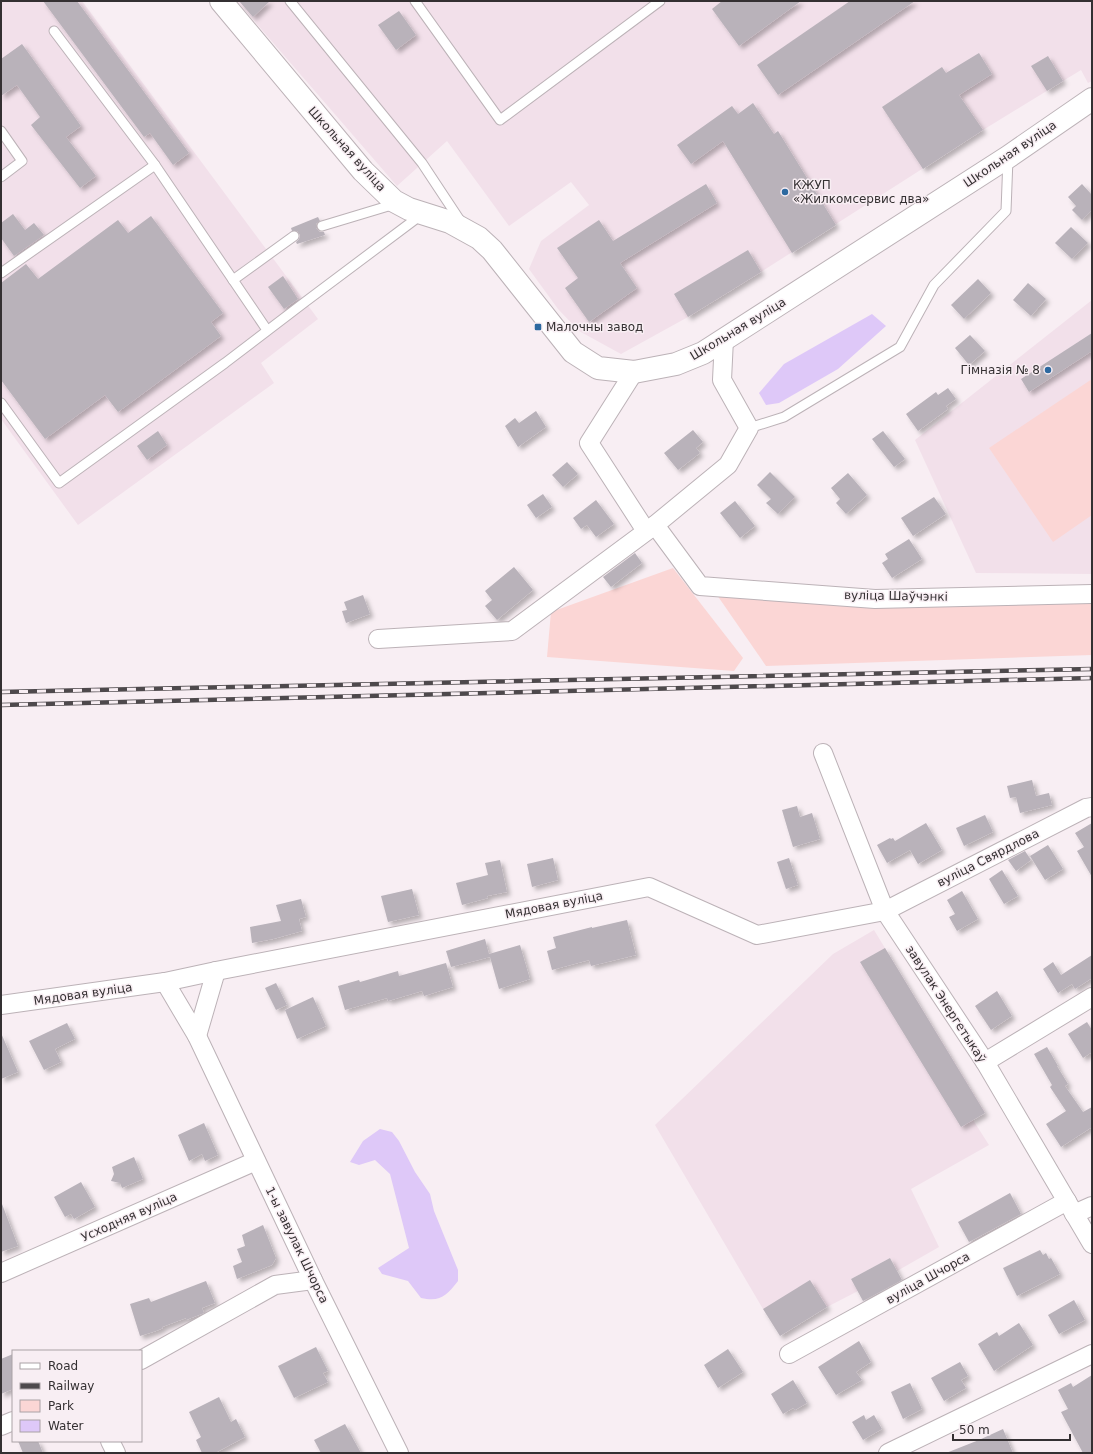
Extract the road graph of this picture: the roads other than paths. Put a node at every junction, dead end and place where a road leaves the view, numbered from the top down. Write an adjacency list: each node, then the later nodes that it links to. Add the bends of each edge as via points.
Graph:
1 (221, 1): 11 (street, Школьная вуліца, via 363,171)
2 (290, 1): 14 (lane, via 422,163)
3 (415, 1): 4 (lane, via 500,120)
4 (660, 1)
5 (54, 31): 9 (lane)
6 (1092, 99): 8 (street, Школьная вуліца)
7 (1, 131): 10 (lane, via 22,161)
8 (1008, 157): 19 (street, Школьная вуліца); 22 (lane, via 1006,211 934,285 900,347 784,417)
9 (155, 165): 16 (lane); 17 (lane)
10 (1, 177)
11 (398, 203): 12 (street, Школьная вуліца); 13 (lane)
12 (422, 214): 14 (street, Школьная вуліца, via 450,222); 18 (lane)
13 (322, 226)
14 (466, 230): 20 (street, Школьная вуліца, via 492,250 572,352 598,368)
15 (294, 236): 17 (lane)
16 (1, 273)
17 (233, 280): 18 (lane)
18 (267, 330): 21 (lane, via 58,483)
19 (724, 339): 20 (street, Школьная вуліца, via 676,364); 22 (street, via 722,380)
20 (634, 372): 23 (street, via 589,443)
21 (1, 403)
22 (749, 428): 23 (street, via 728,465)
23 (651, 528): 24 (street, вуліца Шаўчэнкі, via 700,586 875,599); 25 (street, via 512,631)
24 (1092, 594)
25 (378, 639)
26 (823, 753): 28 (street, завулак Энергетыкаў)
27 (1092, 807): 28 (street, вуліца Свярдлова)
28 (885, 911): 29 (street, Мядовая вуліца, via 758,935 649,887); 34 (street, завулак Энергетыкаў)
29 (216, 971): 30 (street, Мядовая вуліца); 33 (street)
30 (165, 982): 32 (street, Мядовая вуліца); 33 (street, 1-ы завулак Шчорса)
31 (1092, 997): 34 (street)
32 (1, 1005)
33 (197, 1036): 35 (street, 1-ы завулак Шчорса)
34 (985, 1062): 37 (street, завулак Энергетыкаў)
35 (256, 1161): 39 (street, Усходняя вуліца); 40 (street, 1-ы завулак Шчорса)
36 (1092, 1206): 37 (street, вуліца Шчорса)
37 (1070, 1207): 38 (street, завулак Энергетыкаў); 41 (street, вуліца Шчорса)
38 (1092, 1244)
39 (1, 1273)
40 (313, 1280): 43 (street, via 275,1285); 48 (street, 1-ы завулак Шчорса)
41 (789, 1354)
42 (1092, 1354): 49 (street)
43 (142, 1359)
44 (12, 1421): 45 (street)
45 (1, 1426)
46 (110, 1442): 47 (street)
47 (116, 1453)
48 (399, 1453)
49 (888, 1453)

